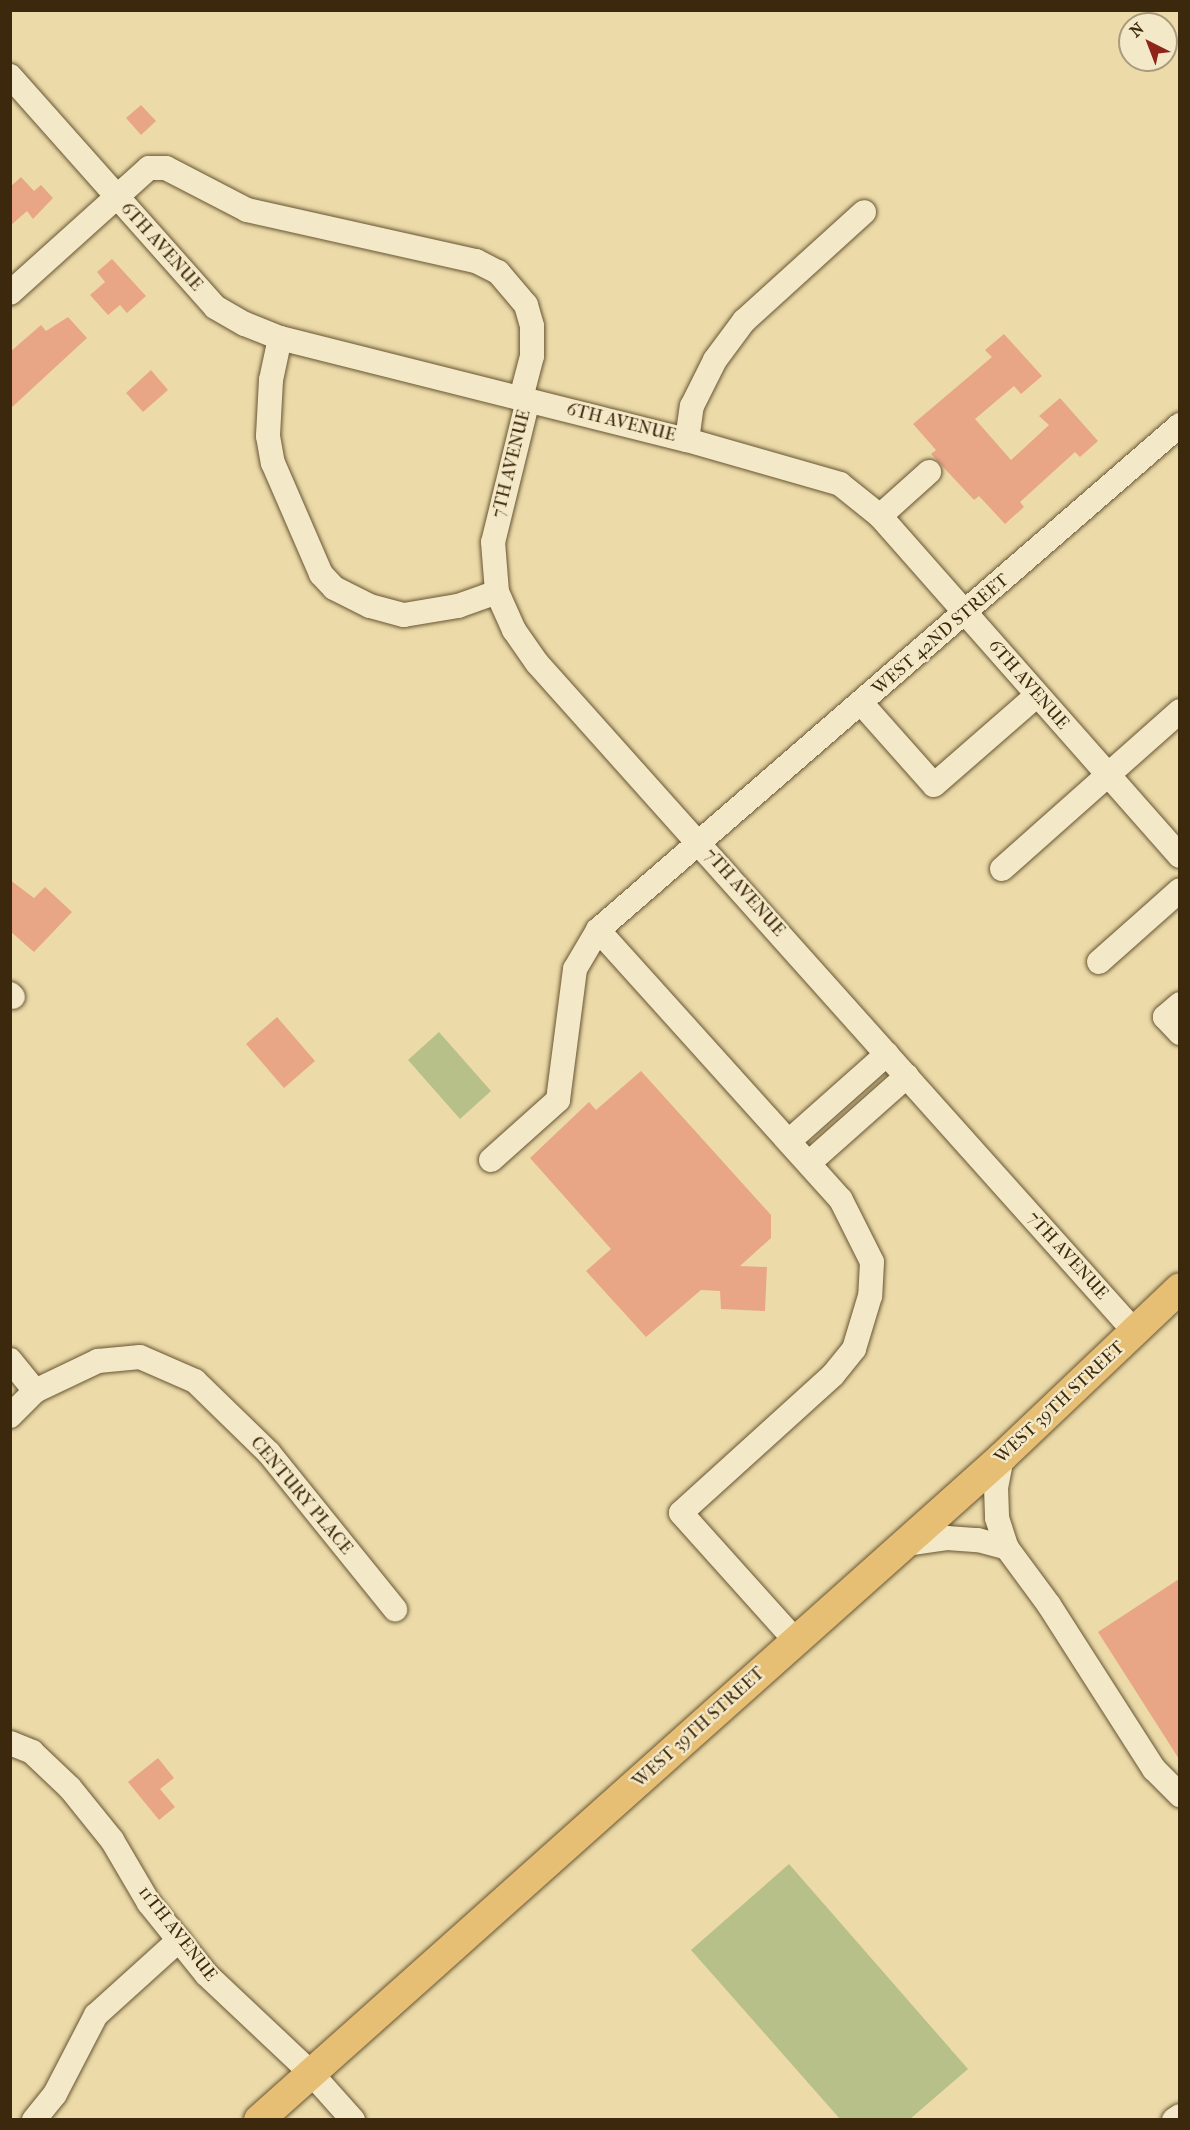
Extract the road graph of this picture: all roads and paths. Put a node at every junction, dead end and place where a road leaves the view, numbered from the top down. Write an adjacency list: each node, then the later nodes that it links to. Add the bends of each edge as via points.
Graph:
1 (10, 76): 2 (street, 6TH AVENUE)
2 (116, 197): 4 (street, 7TH AVENUE); 5 (street, 6TH AVENUE, via 215,307); 6 (street, 7TH AVENUE, via 149,168 166,168 247,210 476,261 498,272 526,305 532,326 532,356)
3 (864, 212): 8 (street, via 744,321 715,360 692,406)
4 (10, 293)
5 (280, 338): 6 (street, 6TH AVENUE); 11 (street, via 271,380 268,436 273,463 321,574 334,588 370,606 404,615 458,606)
6 (525, 399): 8 (street, 6TH AVENUE); 11 (street, 7TH AVENUE, via 493,542)
7 (1179, 425): 12 (street, WEST 42ND STREET)
8 (687, 440): 10 (street, 6TH AVENUE, via 840,484)
9 (929, 472): 10 (street)
10 (880, 516): 12 (street, 6TH AVENUE)
11 (497, 592): 17 (street, 7TH AVENUE, via 514,630 537,663)
12 (966, 613): 13 (street, 6TH AVENUE); 14 (street, WEST 42ND STREET)
13 (1036, 696): 14 (street, via 934,785); 16 (street, 6TH AVENUE)
14 (862, 704): 17 (street, WEST 42ND STREET)
15 (1179, 711): 16 (street)
16 (1107, 774): 18 (street, 6TH AVENUE); 19 (street)
17 (699, 842): 21 (street, WEST 42ND STREET); 25 (street, 7TH AVENUE)
18 (1179, 853)
19 (1002, 869)
20 (1179, 890): 22 (street)
21 (598, 930): 27 (street); 28 (street, WEST 42ND STREET, via 575,969 558,1100)
22 (1099, 962)
23 (1179, 1004): 24 (street, via 1165,1017)
24 (1179, 1033)
25 (887, 1053): 26 (street, 7TH AVENUE); 27 (street)
26 (907, 1076): 29 (street); 32 (street, 7TH AVENUE)
27 (789, 1141): 29 (street)
28 (491, 1160)
29 (808, 1162): 40 (street, via 841,1200 872,1262 870,1296 854,1349 832,1375 681,1513)
30 (1179, 1288): 32 (main road, WEST 39TH STREET)
31 (1179, 1294): 32 (main road, WEST 39TH STREET)
32 (1135, 1332): 36 (main road, WEST 39TH STREET)
33 (10, 1360): 34 (street)
34 (35, 1392): 35 (street, CENTURY PLACE); 39 (street, CENTURY PLACE, via 98,1361 140,1358 195,1381 269,1453)
35 (10, 1416)
36 (1002, 1457): 37 (main road, WEST 39TH STREET); 38 (street, via 996,1487 997,1518)
37 (905, 1544): 38 (street, via 947,1538 978,1540); 40 (main road, WEST 39TH STREET)
38 (1007, 1548): 42 (street, via 1049,1605 1154,1769)
39 (395, 1609)
40 (796, 1641): 44 (main road, WEST 39TH STREET)
41 (10, 1743): 43 (street, 11TH AVENUE, via 32,1752 70,1788 112,1840 149,1903)
42 (1179, 1795)
43 (179, 1940): 44 (street, 11TH AVENUE, via 241,2009); 46 (street, via 96,2015 55,2094)
44 (311, 2073): 47 (main road, WEST 39TH STREET); 48 (street, 11TH AVENUE)
45 (1179, 2116): 49 (street)
46 (34, 2120)
47 (259, 2120)
48 (353, 2120)
49 (1174, 2120)

